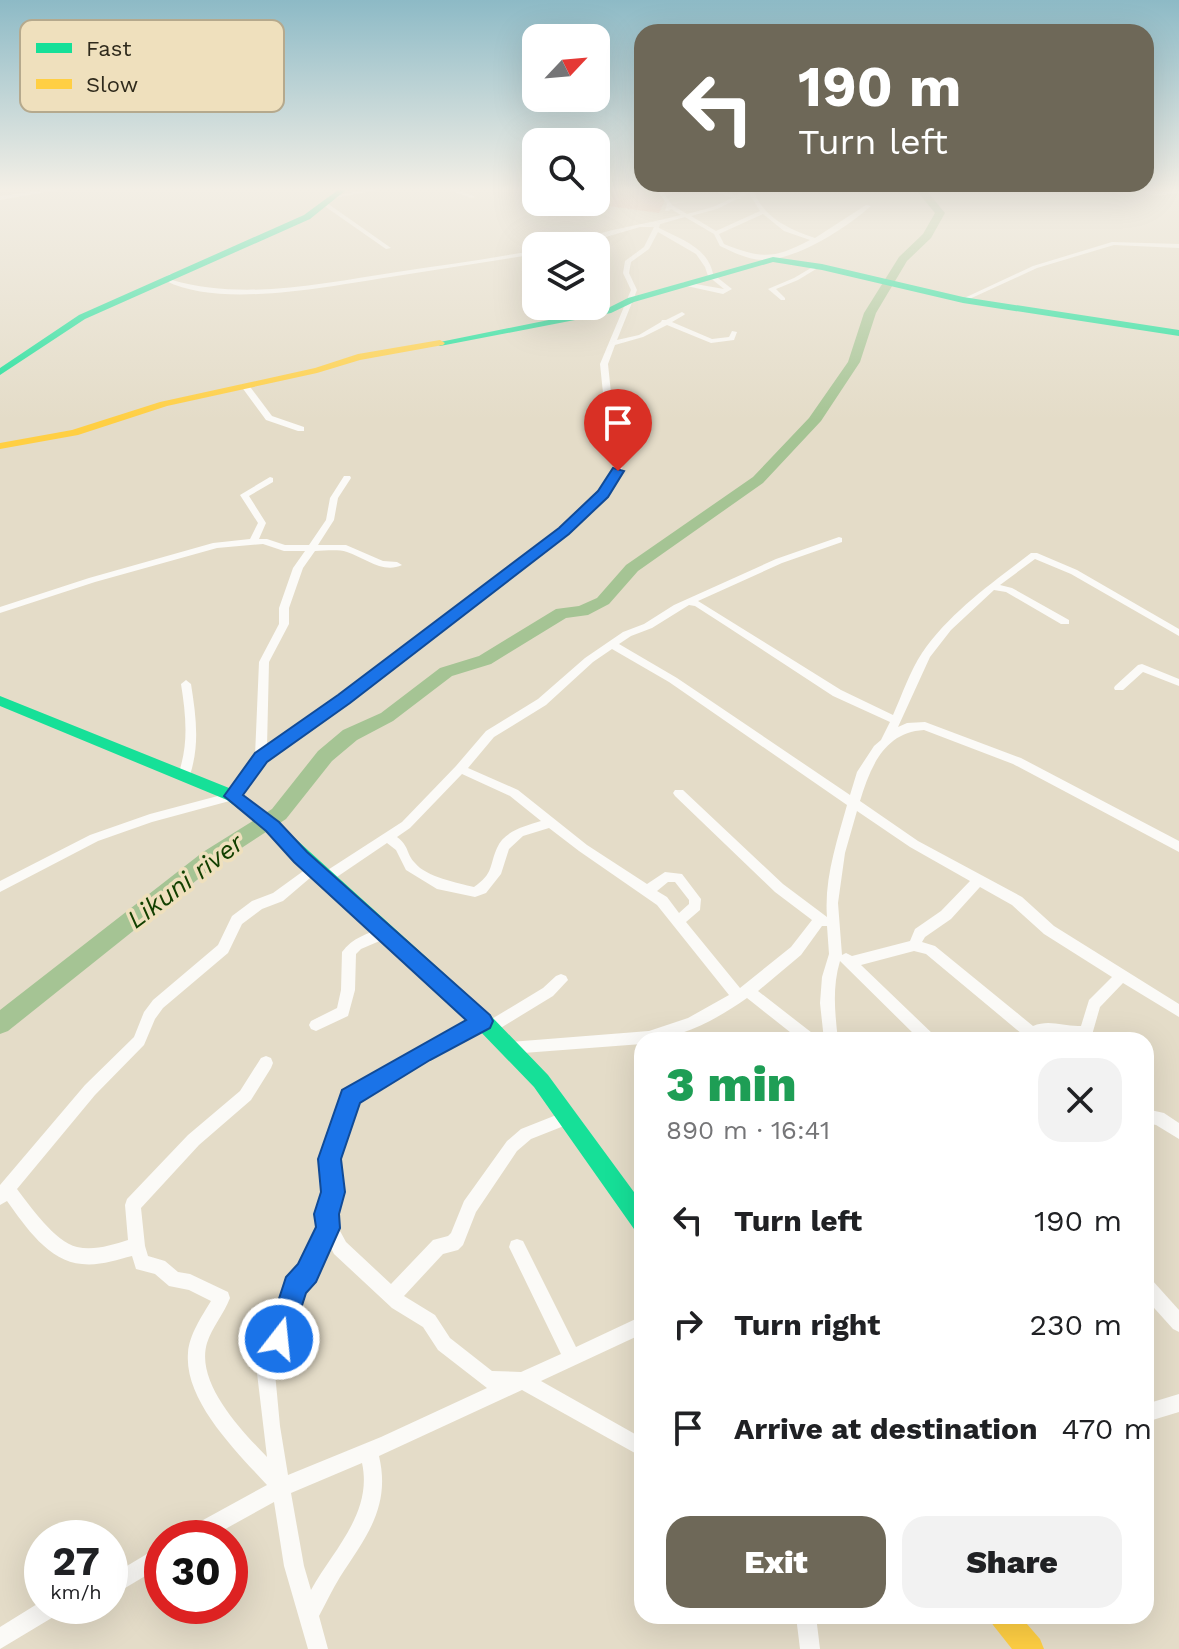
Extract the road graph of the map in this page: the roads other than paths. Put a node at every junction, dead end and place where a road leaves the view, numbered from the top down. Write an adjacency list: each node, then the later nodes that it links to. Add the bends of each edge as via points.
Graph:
1 (191, 267): 10 (street)
2 (436, 267): 10 (street, via 267,289 189,289 169,281)
3 (627, 267): 13 (street, via 634,290)
4 (709, 267): 9 (street)
5 (739, 267): 9 (street)
6 (816, 267): 12 (street, via 771,289)
7 (822, 267): 14 (street)
8 (1035, 267): 14 (street)
9 (710, 275): 11 (street); 11 (street, via 729,290)
10 (170, 276): 20 (street, via 82,317)
11 (684, 284): 13 (street)
12 (783, 299)
13 (631, 300): 19 (street); 21 (street, via 611,310 358,357)
14 (963, 300): 18 (street)
15 (682, 314): 16 (street)
16 (664, 321): 17 (street, via 716,342 732,339); 19 (street, via 641,336)
17 (734, 332)
18 (1179, 333)
19 (611, 344): 42 (street, via 604,377 620,461 603,494 564,531)
20 (0, 372)
21 (245, 386): 22 (street, via 269,418); 23 (street, via 164,404 74,433)
22 (301, 429)
23 (0, 446)
24 (347, 478): 28 (street, via 334,498 330,520)
25 (270, 480): 27 (street, via 244,495 262,523)
26 (839, 540): 31 (street)
27 (253, 542): 28 (street); 32 (street, via 210,546)
28 (310, 549): 29 (street, via 346,548 381,564); 42 (street, via 291,585 284,624 264,662)
29 (397, 565)
30 (993, 587): 33 (street, via 1009,590); 34 (street, via 1038,555); 40 (street, via 958,616 925,656)
31 (688, 602): 35 (street); 40 (street, via 837,693)
32 (0, 610)
33 (1065, 622)
34 (1179, 633)
35 (612, 644): 43 (street, via 542,702 490,734); 47 (street)
36 (1179, 683): 38 (street, via 1142,667)
37 (186, 684): 44 (street, via 194,720 193,749)
38 (1119, 688)
39 (0, 701): 44 (street)
40 (895, 720): 41 (street)
41 (887, 740): 47 (street, via 863,772); 50 (street, via 907,727 934,728 1037,770)
42 (261, 757): 46 (street)
43 (460, 769): 48 (street, via 514,793); 49 (street)
44 (184, 775): 46 (street)
45 (679, 793): 55 (street)
46 (233, 796): 51 (street); 53 (street, via 94,838)
47 (852, 802): 52 (street, via 914,844); 57 (street, via 839,853)
48 (549, 823): 49 (street, via 519,833 503,847 497,871 475,892 441,885 410,867 401,847); 54 (street)
49 (390, 839): 51 (street)
50 (1179, 847)
51 (319, 874): 58 (street); 82 (street, via 237,920 223,949 158,1004 139,1041 90,1090)
52 (980, 879): 59 (street, via 946,915 920,933); 62 (street)
53 (0, 887)
54 (649, 890): 56 (street); 56 (street, via 665,877 678,877 695,899 695,906)
55 (819, 920): 57 (street); 64 (street, via 796,951)
56 (679, 921): 64 (street)
57 (833, 928): 60 (street)
58 (384, 933): 66 (street, via 349,952 343,1012); 67 (street)
59 (914, 945): 61 (street); 72 (street, via 930,950)
60 (836, 954): 61 (street); 70 (street, via 827,1003)
61 (852, 962): 71 (street)
62 (1122, 976): 65 (street); 75 (street, via 1094,1004 1087,1031)
63 (561, 980): 67 (street)
64 (743, 994): 68 (street); 69 (street)
65 (1179, 1011)
66 (316, 1025)
67 (486, 1025): 77 (street); 84 (street, via 422,1053 350,1097 329,1159 333,1192)
68 (664, 1032)
69 (799, 1032)
70 (830, 1032)
71 (922, 1032)
72 (1023, 1032)
73 (1034, 1032): 74 (street, via 1041,1027)
74 (1064, 1032)
75 (1081, 1032)
76 (634, 1038): 77 (street)
77 (510, 1048): 79 (street)
78 (266, 1063): 85 (street, via 256,1087 205,1129 133,1205)
79 (569, 1117): 83 (street); 88 (street, via 526,1134 512,1146 470,1207 457,1239 439,1246)
80 (1154, 1117): 81 (street)
81 (1179, 1132)
82 (4, 1193): 85 (street, via 38,1229 74,1255)
83 (634, 1210)
84 (328, 1228): 88 (street, via 340,1248); 97 (street, via 307,1273 295,1286 266,1373)
85 (137, 1246): 97 (street, via 142,1263 222,1298 196,1353 200,1382)
86 (517, 1247): 91 (street)
87 (1154, 1295): 89 (street)
88 (392, 1296): 92 (street, via 429,1321 444,1344 489,1380)
89 (1179, 1323)
90 (634, 1329): 91 (street)
91 (572, 1358): 92 (street)
92 (524, 1381): 95 (street); 96 (street)
93 (1179, 1403): 94 (street)
94 (1154, 1411)
95 (634, 1443)
96 (369, 1451): 97 (street); 99 (street, via 375,1473 370,1512)
97 (282, 1487): 98 (street); 99 (street, via 294,1566)
98 (222, 1520)
99 (309, 1615): 104 (street)
100 (24, 1624): 103 (street)
101 (807, 1624): 105 (street)
102 (1009, 1624): 106 (street)
103 (0, 1639)
104 (318, 1649)
105 (810, 1649)
106 (1030, 1649)

